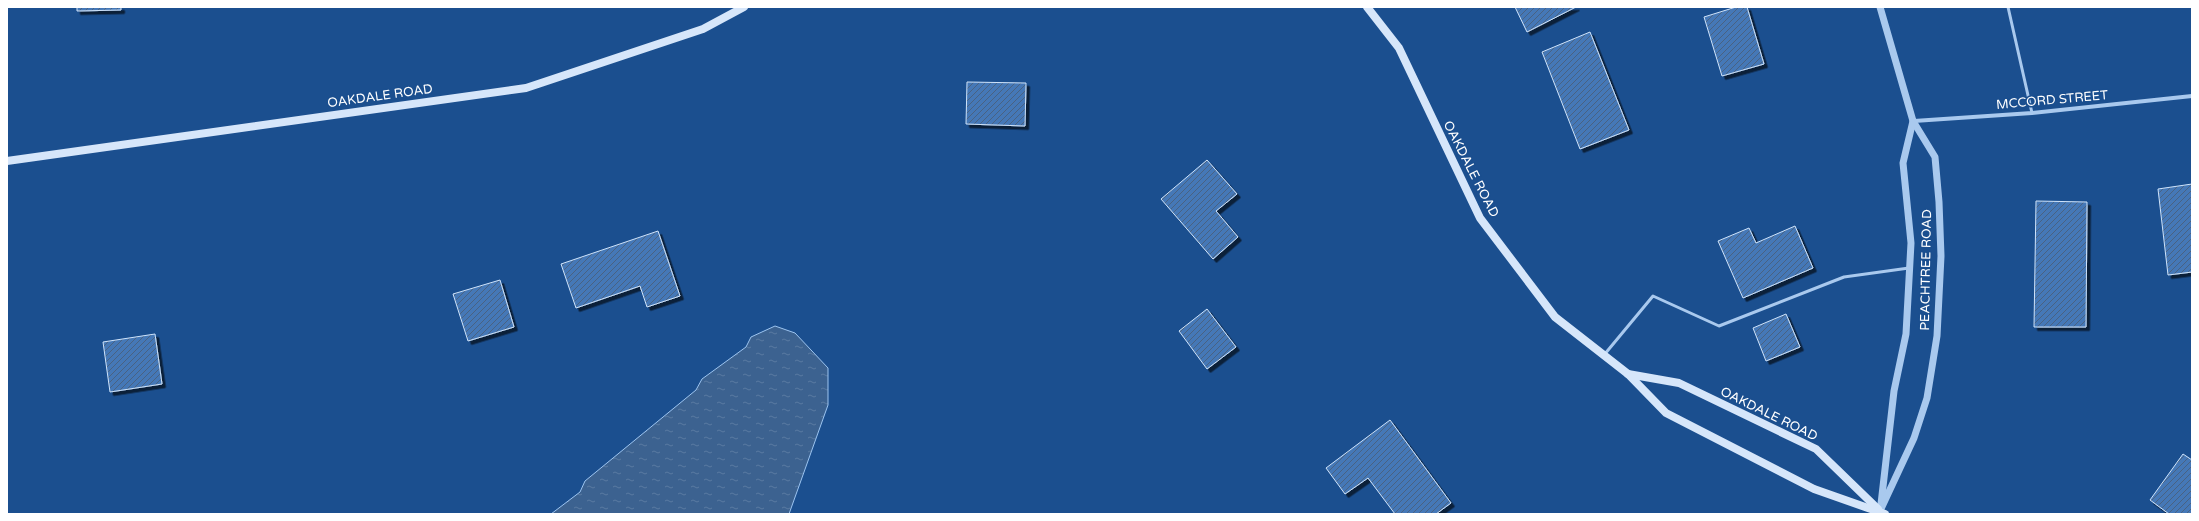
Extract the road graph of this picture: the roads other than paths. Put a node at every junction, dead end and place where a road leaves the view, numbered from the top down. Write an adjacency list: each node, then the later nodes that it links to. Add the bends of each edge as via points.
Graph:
1 (744, 7): 8 (main road, OAKDALE ROAD, via 703,29 526,88)
2 (1367, 7): 10 (main road, OAKDALE ROAD, via 1399,48 1480,218 1555,317)
3 (1880, 7): 7 (street, PEACHTREE ROAD)
4 (2008, 7): 6 (lane)
5 (2192, 96): 6 (street, MCCORD STREET)
6 (2032, 113): 7 (street, MCCORD STREET)
7 (1913, 121): 9 (street, PEACHTREE ROAD, via 1903,163 1911,243); 12 (street, PEACHTREE ROAD, via 1935,157 1941,256 1937,336 1927,398 1914,438)
8 (7, 161)
9 (1910, 268): 10 (lane, via 1844,277 1719,326 1653,296); 12 (street, PEACHTREE ROAD, via 1906,334 1894,391)
10 (1603, 356): 11 (main road, OAKDALE ROAD)
11 (1628, 374): 12 (main road, OAKDALE ROAD, via 1666,413 1814,489); 12 (main road, OAKDALE ROAD, via 1679,383 1816,449)
12 (1881, 513)

